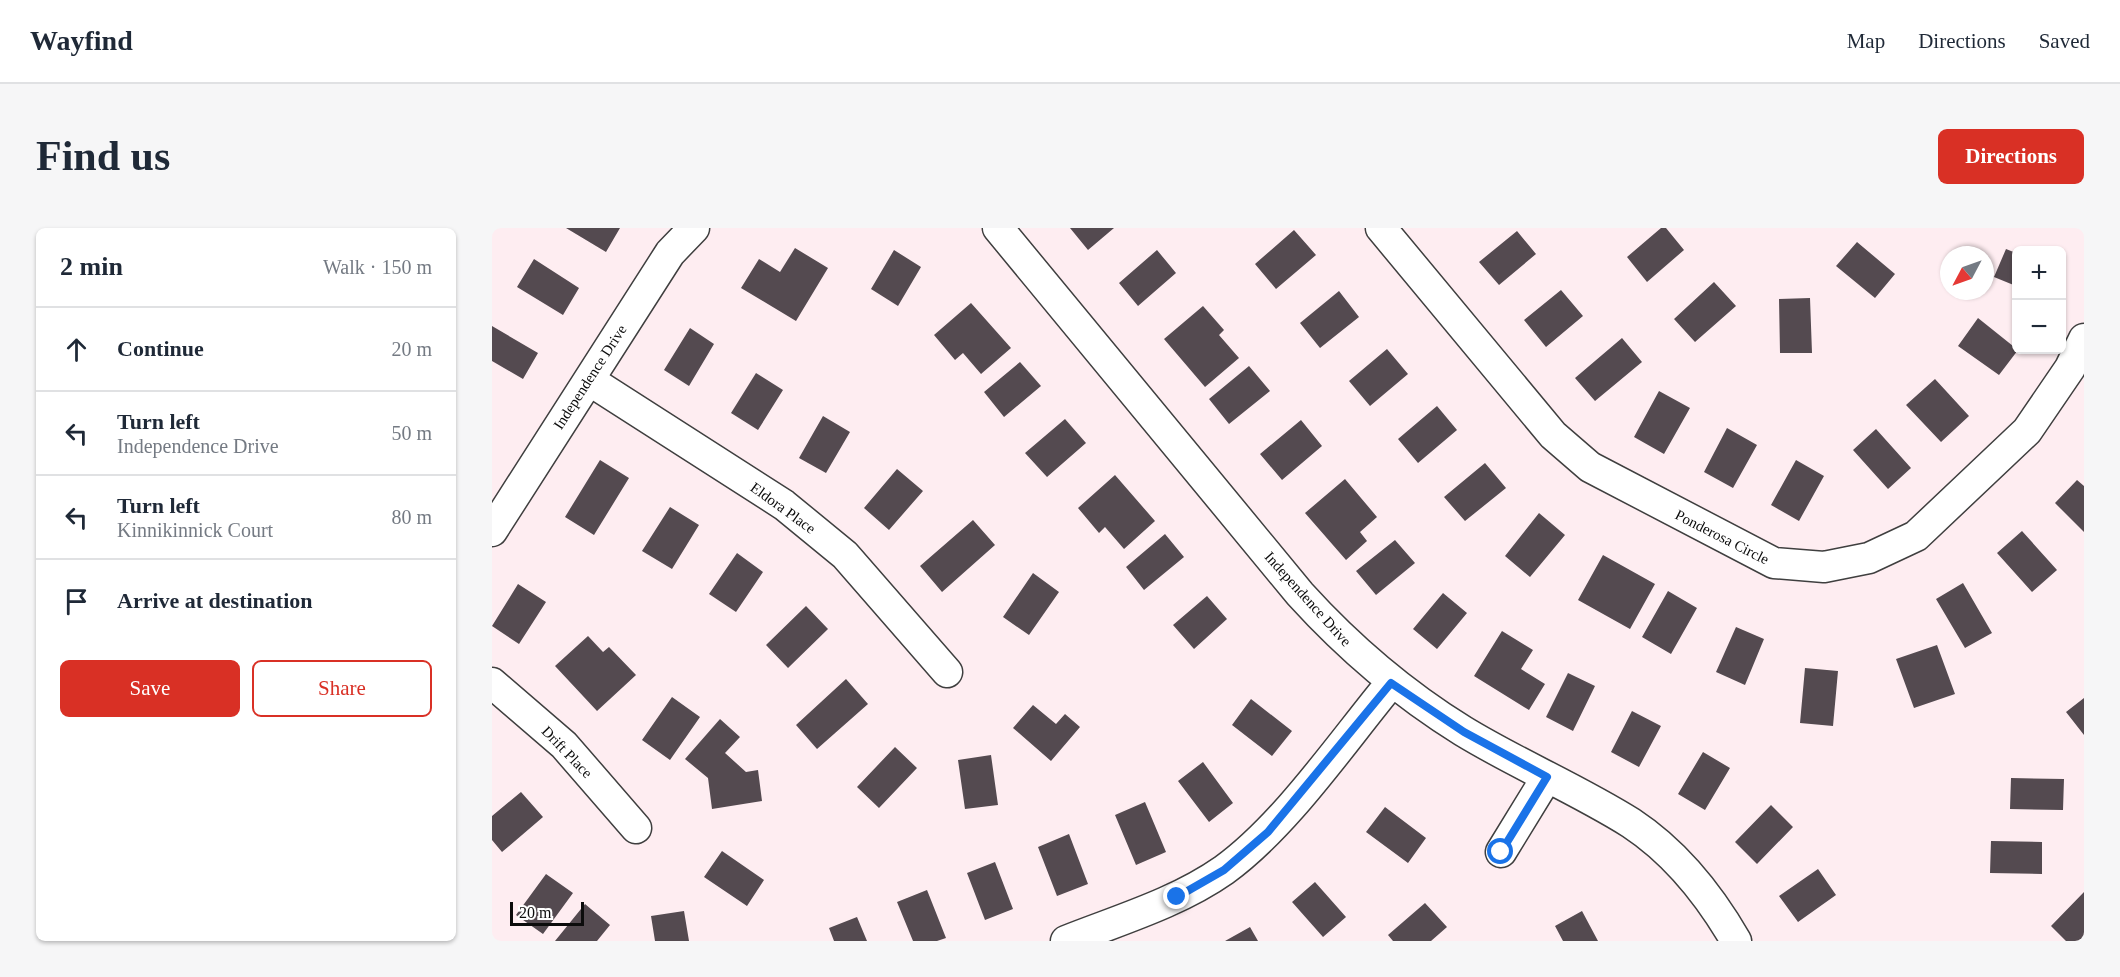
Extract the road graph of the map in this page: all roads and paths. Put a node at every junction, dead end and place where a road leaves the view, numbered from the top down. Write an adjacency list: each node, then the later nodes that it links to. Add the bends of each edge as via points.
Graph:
1 (694, 228): 5 (street, Independence Drive, via 670,253)
2 (998, 228): 8 (street, Independence Drive, via 1300,594)
3 (1381, 228): 4 (street, Ponderosa Circle, via 1560,442 1590,467 1774,563 1824,567 1860,560 1916,536 2027,430 2070,368)
4 (2084, 339)
5 (589, 380): 6 (street, Independence Drive); 7 (street, Eldora Place, via 784,505 844,555)
6 (492, 531)
7 (947, 672)
8 (1391, 683): 10 (street, Independence Drive, via 1464,732); 13 (street, via 1268,832 1224,870 1177,897)
9 (492, 684): 11 (street, Drift Place, via 564,745)
10 (1547, 777): 12 (street); 14 (street, Independence Drive, via 1631,824 1670,855 1715,905)
11 (636, 828)
12 (1501, 852)
13 (1066, 941)
14 (1736, 941)

